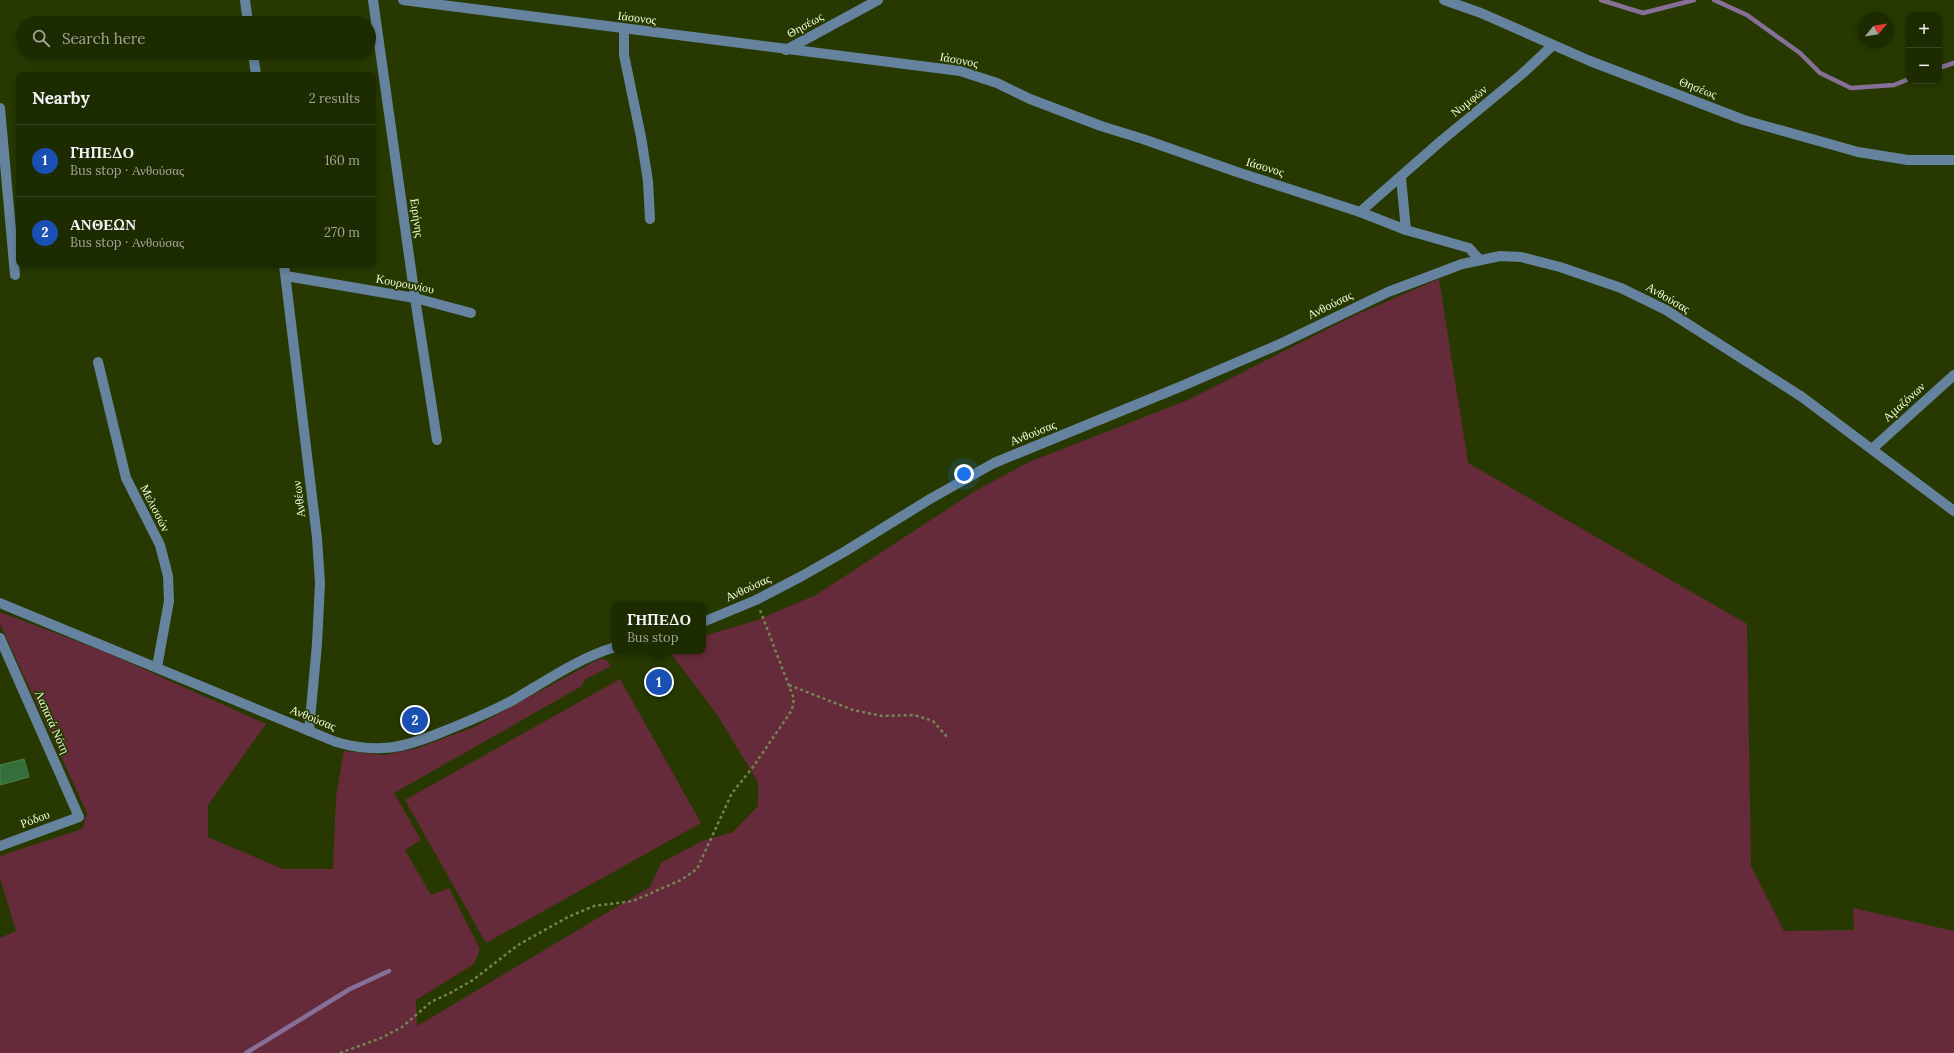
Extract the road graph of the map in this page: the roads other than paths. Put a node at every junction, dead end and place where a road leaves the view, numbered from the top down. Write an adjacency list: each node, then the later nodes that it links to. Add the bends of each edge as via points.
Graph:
1 (245, 0): 6 (street)
2 (373, 0): 7 (street, Ειρήνης)
3 (403, 0): 9 (street, Ιάσονος)
4 (878, 0): 11 (street, Θησέως)
5 (1444, 0): 10 (street, Θησέως)
6 (247, 16)
7 (375, 16)
8 (376, 21): 24 (street, Ειρήνης)
9 (624, 29): 11 (street, Ιάσονος); 18 (street, via 624,55 641,137 648,182)
10 (1554, 45): 15 (street, Θησέως, via 1744,120 1865,153 1908,160); 16 (street, Νυμφών, via 1441,141)
11 (786, 50): 17 (street, Ιάσονος, via 960,72 997,83 1030,99 1101,126)
12 (253, 60): 13 (street)
13 (255, 72)
14 (0, 108): 22 (street)
15 (1954, 160)
16 (1402, 178): 17 (street, Νυμφών); 19 (street)
17 (1360, 212): 19 (street, Ιάσονος)
18 (650, 220)
19 (1406, 230): 20 (street, Ιάσονος, via 1469,248)
20 (1479, 259): 29 (street, Ανθούσας, via 1500,256 1542,261 1636,294 1666,310 1770,376); 32 (street, Ανθούσας, via 1388,292 1280,344 994,463 844,552 756,600)
21 (285, 268): 23 (street, Ανθέων)
22 (15, 275)
23 (286, 276): 24 (street, Κουρουνίου); 36 (street, Ανθέων, via 320,583)
24 (415, 298): 25 (street, Κουρουνίου); 28 (street, Ειρήνης)
25 (471, 313)
26 (98, 362): 35 (street, Μελισσών, via 126,478 160,545 168,576 169,601)
27 (1954, 375): 29 (street, Αμαζόνων)
28 (437, 440)
29 (1872, 449): 30 (street, Ανθούσας)
30 (1954, 511)
31 (0, 603): 35 (street, Ανθούσας)
32 (706, 621)
33 (0, 638): 37 (street, Λαπατά Νότη)
34 (612, 648): 36 (street, Ανθούσας, via 569,667 513,700 465,723 410,744 381,749 364,748)
35 (157, 667): 36 (street, Ανθούσας)
36 (309, 731)
37 (79, 817): 38 (street, Ρόδου)
38 (0, 846)

